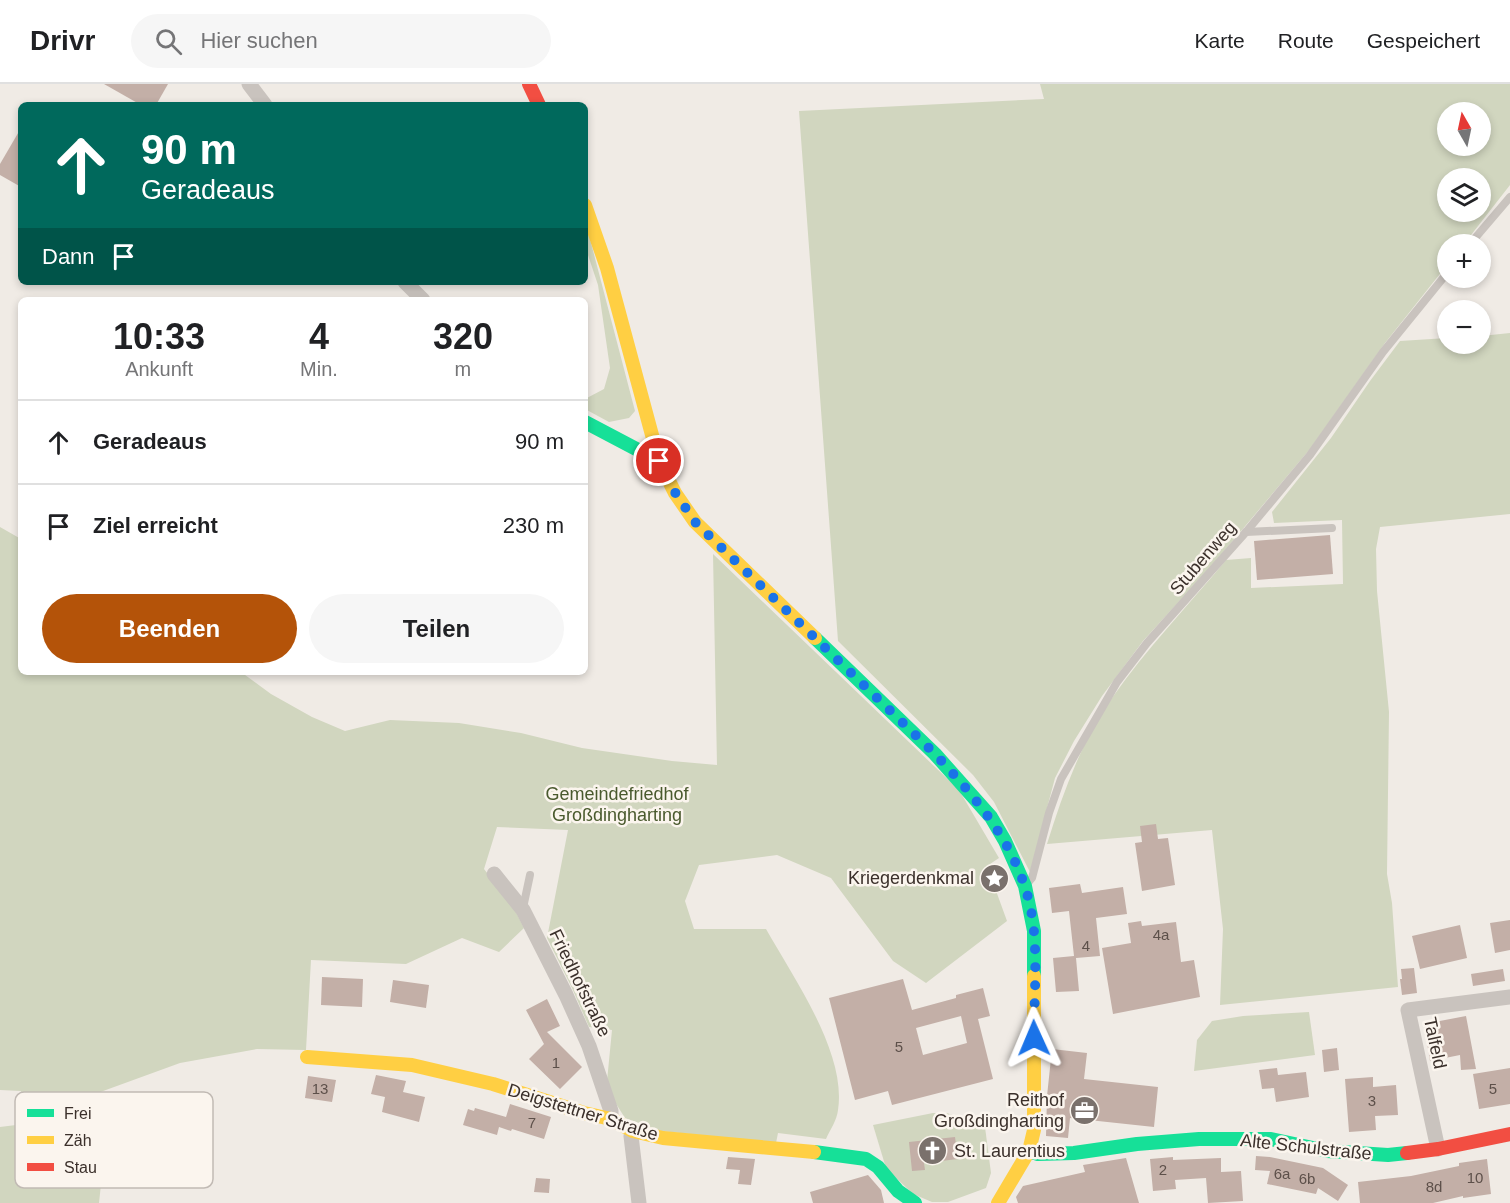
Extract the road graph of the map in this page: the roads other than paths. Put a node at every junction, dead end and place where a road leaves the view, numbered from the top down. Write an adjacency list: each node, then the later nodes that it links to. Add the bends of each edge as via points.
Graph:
1 (249, 84): 3 (street)
2 (529, 84): 4 (street)
3 (262, 102)
4 (538, 102)
5 (1510, 197): 7 (lane)
6 (588, 214): 12 (street, via 607,268)
7 (1479, 234)
8 (408, 285): 10 (street)
9 (1437, 286): 14 (lane, Stubenweg, via 1383,352 1310,455)
10 (420, 297)
11 (588, 424): 12 (street)
12 (659, 461): 17 (street, via 695,522 962,783 991,817)
13 (1332, 528): 14 (lane)
14 (1246, 532): 17 (lane, Stubenweg, via 1117,682 1060,779 1032,878)
15 (494, 874): 18 (street, Friedhofstraße)
16 (530, 874): 18 (lane)
17 (1025, 886): 25 (street, via 1034,931 1035,1090)
18 (523, 910): 21 (street, Friedhofstraße, via 589,1046)
19 (1510, 997): 24 (street, Talfeld, via 1408,1011)
20 (307, 1056): 21 (street, Deigstettner Straße, via 412,1065 494,1084)
21 (611, 1119): 22 (street, Deigstettner Straße)
22 (633, 1131): 26 (street); 27 (street, Deigstettner Straße, via 866,1159)
23 (1510, 1134): 24 (street, Alte Schulstraße)
24 (1438, 1149): 25 (street, Alte Schulstraße, via 1364,1155 1271,1139 1199,1139 1074,1153)
25 (1029, 1151): 28 (street)
26 (639, 1203)
27 (915, 1203)
28 (998, 1203)

